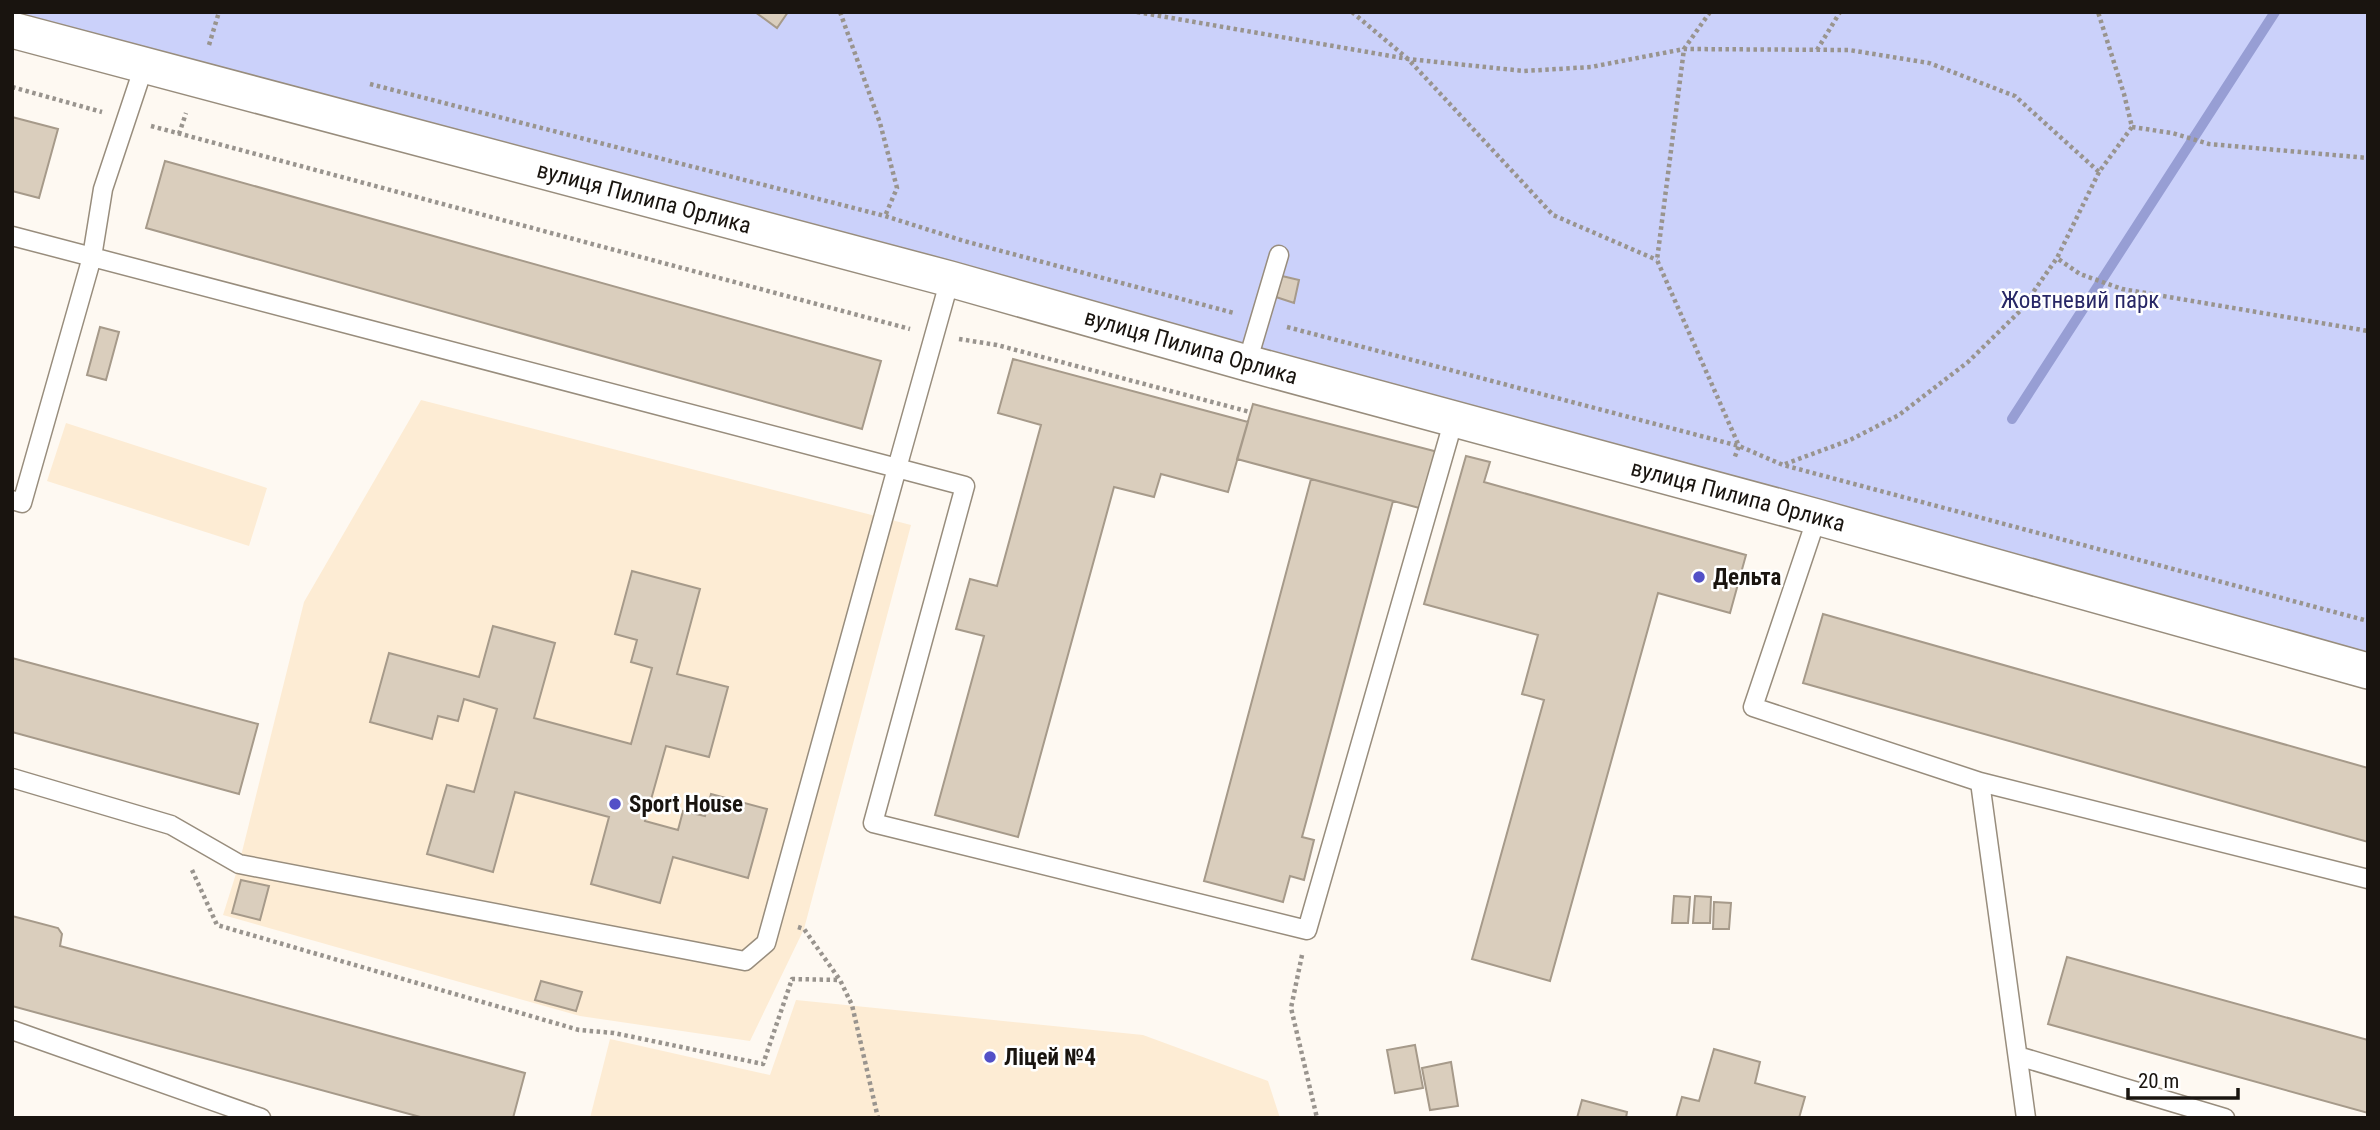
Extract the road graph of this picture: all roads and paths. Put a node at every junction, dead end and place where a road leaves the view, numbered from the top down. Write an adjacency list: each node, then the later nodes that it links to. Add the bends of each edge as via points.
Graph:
1 (840, 12): 20 (path, via 880,123 897,188)
2 (1137, 12): 12 (path)
3 (1352, 12): 12 (path)
4 (1710, 12): 10 (path)
5 (1840, 12): 11 (path)
6 (2098, 12): 17 (path)
7 (12, 30): 13 (street, вулиця Пилипа Орлика)
8 (209, 43): 9 (path)
9 (223, 47)
10 (1684, 49): 11 (path); 12 (path, via 1591,67 1524,71); 25 (path)
11 (1817, 50): 19 (path, via 1849,50 1928,63 2015,96)
12 (1408, 60): 25 (path, via 1553,215)
13 (144, 65): 16 (lane); 26 (street, вулиця Пилипа Орлика)
14 (358, 81): 20 (path)
15 (12, 88): 16 (path)
16 (127, 120): 23 (lane, via 103,188); 29 (path)
17 (2132, 127): 18 (path, via 2209,144); 19 (path)
18 (2368, 158)
19 (2099, 172): 24 (path)
20 (885, 216): 27 (path)
21 (12, 236): 23 (lane)
22 (1279, 255): 27 (lane)
23 (92, 257): 35 (lane); 37 (lane, via 22,503)
24 (2057, 258): 28 (path, via 2080,274 2122,289); 34 (path, via 2020,311 1968,362 1899,415 1850,440)
25 (1657, 260): 33 (path)
26 (950, 279): 29 (lane); 30 (street, вулиця Пилипа Орлика)
27 (1259, 320): 30 (lane); 33 (path)
28 (2368, 331)
29 (934, 335): 31 (path, via 997,345); 35 (lane)
30 (1247, 363): 32 (street, вулиця Пилипа Орлика)
31 (1250, 412)
32 (1454, 419): 36 (street, вулиця Пилипа Орлика); 46 (lane)
33 (1739, 446): 34 (path); 36 (path)
34 (1783, 465): 36 (path); 39 (path)
35 (897, 468): 45 (lane); 46 (lane, via 965,486 873,823)
36 (1735, 495): 38 (street, вулиця Пилипа Орлика)
37 (12, 500)
38 (1817, 517): 40 (street, вулиця Пилипа Орлика); 42 (lane, via 1753,707)
39 (2368, 621)
40 (2368, 671)
41 (12, 778): 43 (lane)
42 (1980, 782): 44 (lane); 49 (lane)
43 (171, 825): 45 (lane, via 239,864 745,961 766,943); 47 (path, via 217,925 579,1030 763,1064 792,979)
44 (2368, 879)
45 (773, 919): 47 (path, via 804,929)
46 (1307, 930): 52 (path, via 1291,1009)
47 (840, 980): 51 (path, via 852,1004)
48 (12, 1030): 50 (lane)
49 (2018, 1056): 53 (lane); 54 (lane)
50 (261, 1118)
51 (878, 1118)
52 (1317, 1118)
53 (2026, 1118)
54 (2225, 1118)

